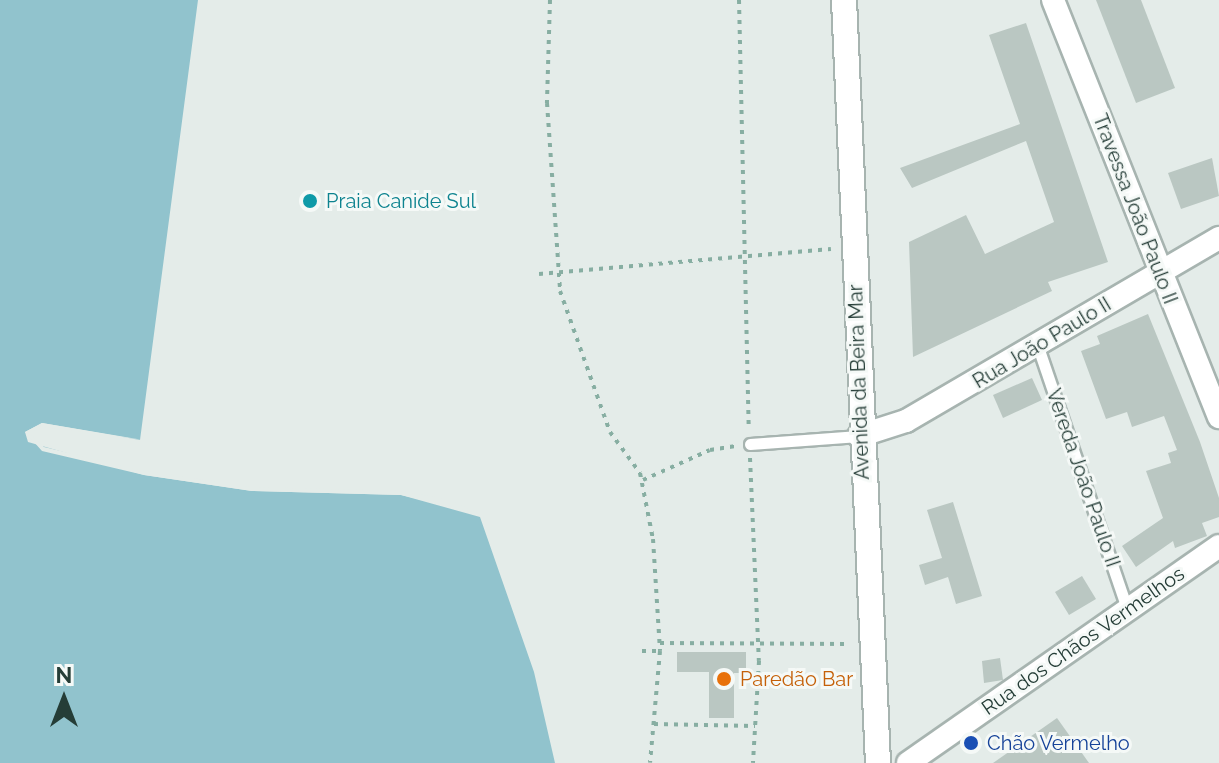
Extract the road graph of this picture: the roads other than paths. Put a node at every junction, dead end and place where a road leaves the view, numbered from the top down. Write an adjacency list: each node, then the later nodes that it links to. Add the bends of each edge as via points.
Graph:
1 (844, 0): 7 (main road, Avenida da Beira Mar)
2 (1053, 0): 4 (street, Travessa João Paulo II)
3 (1219, 238): 4 (street, Rua João Paulo II)
4 (1159, 273): 5 (street, Rua João Paulo II); 6 (street, Travessa João Paulo II)
5 (1038, 347): 7 (street, Rua João Paulo II, via 906,421); 10 (lane, Vereda João Paulo II)
6 (1219, 417)
7 (859, 436): 8 (lane); 11 (main road, Avenida da Beira Mar)
8 (750, 444)
9 (1219, 546): 10 (street, Rua dos Chãos Vermelhos)
10 (1127, 609): 12 (street, Rua dos Chãos Vermelhos)
11 (878, 763)
12 (908, 763)

